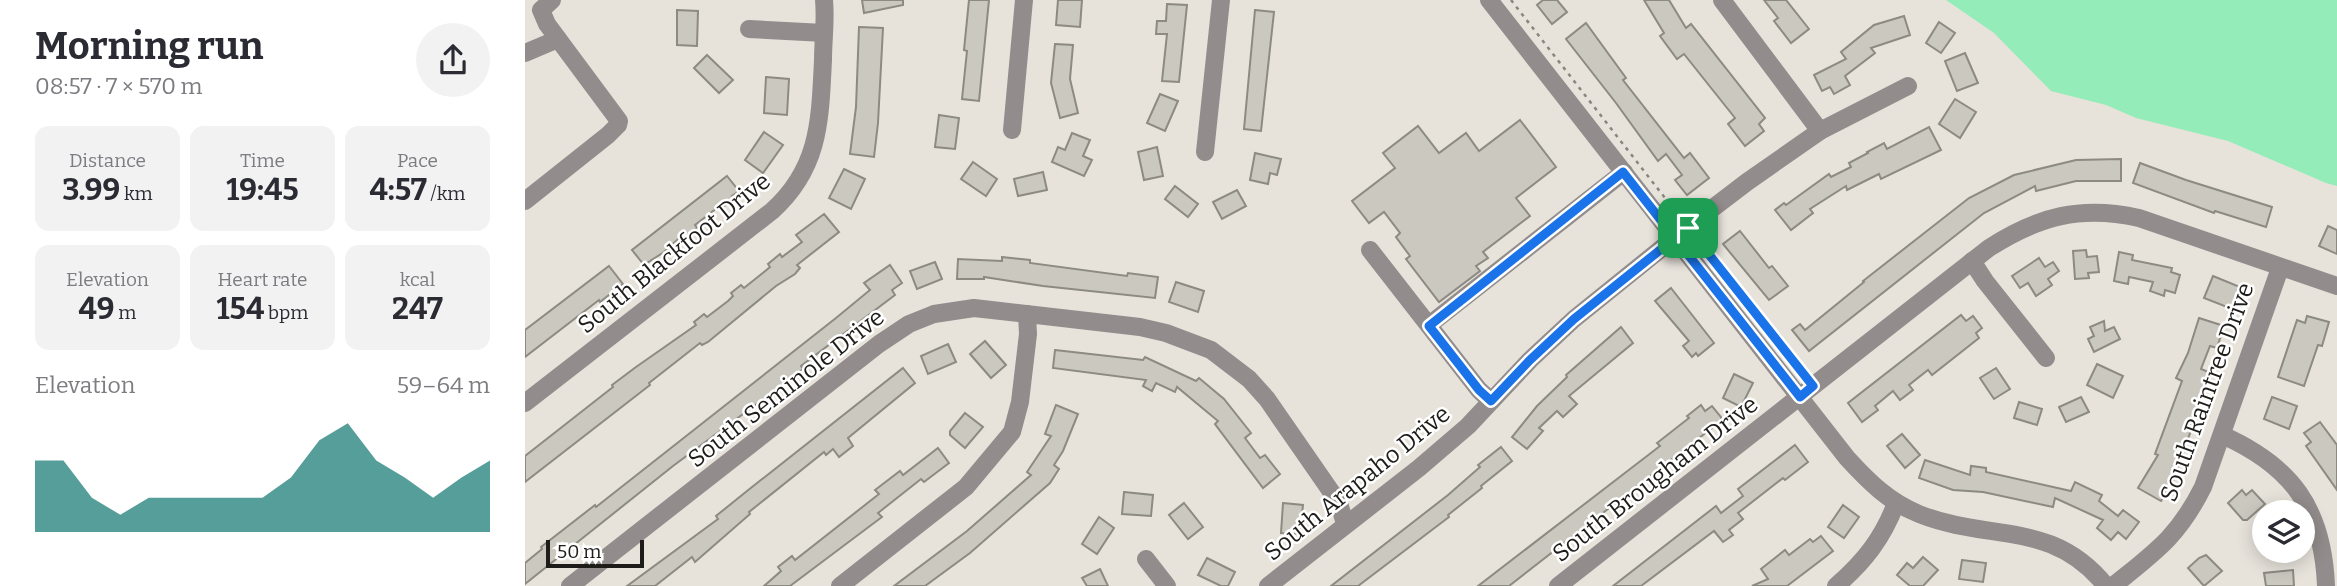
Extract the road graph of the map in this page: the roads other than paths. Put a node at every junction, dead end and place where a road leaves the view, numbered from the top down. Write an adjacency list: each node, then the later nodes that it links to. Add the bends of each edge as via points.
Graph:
1 (824, 0): 8 (street, South Blackfoot Drive)
2 (1024, 0): 12 (street)
3 (1221, 0): 14 (street)
4 (1489, 0): 15 (street)
5 (1722, 0): 13 (street)
6 (538, 6): 9 (street)
7 (748, 29): 8 (street)
8 (824, 33): 27 (street, South Blackfoot Drive, via 815,144 789,193 772,211)
9 (558, 39): 10 (street); 16 (street, via 619,121 608,135)
10 (525, 52)
11 (1908, 86): 13 (street, South Arapaho Drive)
12 (1012, 130)
13 (1820, 131): 17 (street, South Arapaho Drive)
14 (1205, 152)
15 (1623, 172): 17 (street); 23 (street)
16 (525, 201)
17 (1681, 233): 25 (street); 26 (street, South Arapaho Drive, via 1574,319)
18 (1370, 250): 23 (street)
19 (1972, 261): 20 (street, South Brougham Drive, via 2029,225 2061,215 2098,212 2139,218); 24 (street); 25 (street, South Brougham Drive)
20 (2280, 268): 21 (street, South Brougham Drive); 28 (street, South Raintree Drive)
21 (2337, 286)
22 (1027, 314): 30 (street, South Seminole Drive, via 1140,327 1211,350 1267,399 1339,503); 32 (street, South Seminole Drive, via 949,310 909,324); 33 (street, via 1024,378 1012,432 966,488)
23 (1429, 326): 26 (street)
24 (2046, 358)
25 (1806, 391): 29 (street, via 1854,466); 36 (street, South Brougham Drive)
26 (1491, 401): 30 (street, South Arapaho Drive, via 1419,468)
27 (525, 403)
28 (2222, 435): 39 (street, South Raintree Drive, via 2189,515 2167,543); 40 (street, via 2260,455 2296,489 2320,535)
29 (1896, 503): 37 (street, via 1872,550); 38 (street, via 1944,521 2047,542 2082,560)
30 (1345, 524): 35 (street, South Arapaho Drive)
31 (1146, 559): 34 (street)
32 (570, 586)
33 (840, 586)
34 (1167, 586)
35 (1268, 586)
36 (1558, 586)
37 (1836, 586)
38 (2106, 586)
39 (2113, 586)
40 (2326, 586)

